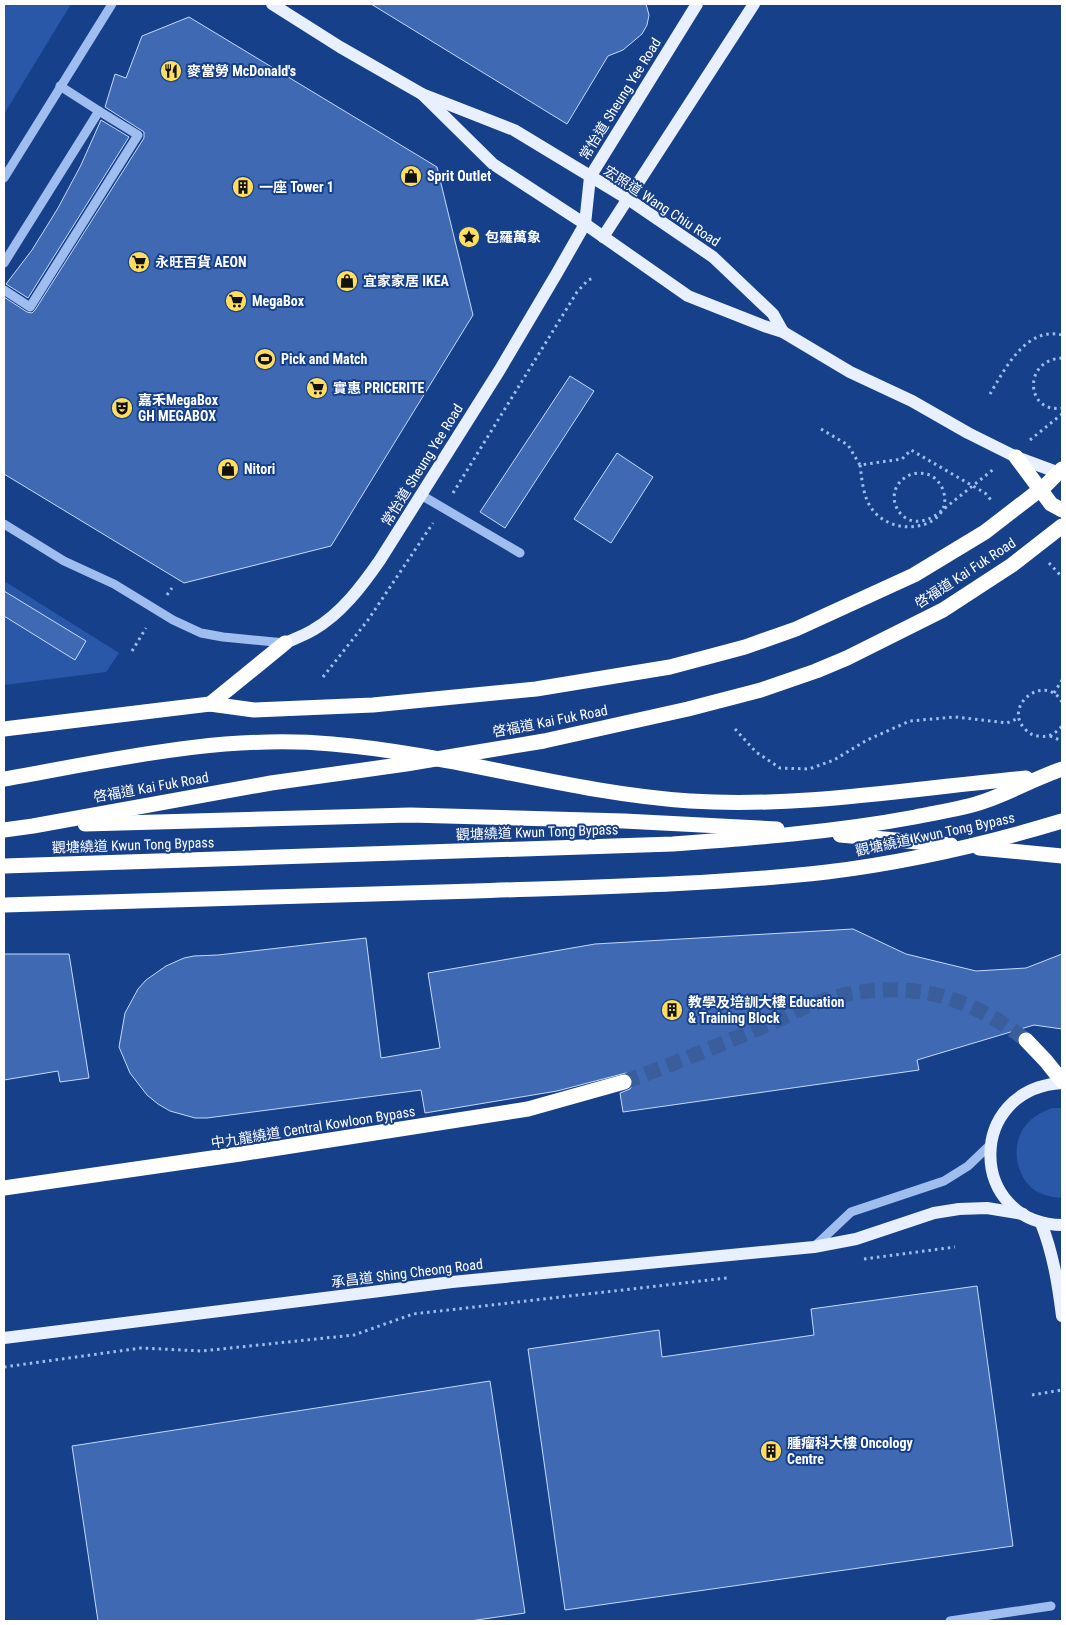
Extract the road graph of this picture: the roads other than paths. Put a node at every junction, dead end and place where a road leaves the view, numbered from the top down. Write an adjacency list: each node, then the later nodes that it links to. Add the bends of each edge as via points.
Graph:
1 (112, 4): 5 (street)
2 (272, 4): 6 (main road, 宏照道 Wang Chiu Road)
3 (697, 4): 8 (main road, 常怡道 Sheung Yee Road)
4 (754, 4): 10 (main road)
5 (60, 86): 7 (street); 9 (street)
6 (422, 94): 8 (main road, 宏照道 Wang Chiu Road, via 514,130); 11 (main road, 宏照道 Wang Chiu Road, via 493,164)
7 (99, 111): 13 (street); 14 (street, via 138,135 30,307)
8 (590, 177): 10 (main road, 宏照道 Wang Chiu Road); 11 (main road, 常怡道 Sheung Yee Road)
9 (4, 178)
10 (628, 199): 12 (main road); 15 (main road, 宏照道 Wang Chiu Road, via 713,257 773,314)
11 (585, 224): 12 (main road, 宏照道 Wang Chiu Road); 19 (main road, 常怡道 Sheung Yee Road, via 499,371)
12 (603, 237): 15 (main road, 宏照道 Wang Chiu Road, via 688,296)
13 (4, 264)
14 (4, 290)
15 (783, 332): 16 (main road, 宏照道 Wang Chiu Road, via 850,372 912,401 968,433)
16 (1020, 451): 18 (main road, 宏照道 Wang Chiu Road); 20 (highway, via 1051,504)
17 (1062, 469): 25 (highway, 啓福道 Kai Fuk Road, via 985,532 914,575 796,629 744,647 670,667 536,690 332,707 254,710)
18 (1062, 474)
19 (421, 494): 23 (street); 24 (main road, 常怡道 Sheung Yee Road, via 359,589 314,630)
20 (1062, 510)
21 (4, 524): 24 (street, 常怡道 Sheung Yee Road, via 64,561 114,584 173,620 201,632)
22 (1062, 526): 31 (highway, 啓福道 Kai Fuk Road, via 1012,565 943,610 847,658 761,690 544,741 271,783)
23 (520, 553)
24 (285, 643): 25 (highway)
25 (210, 704): 26 (highway, 啓福道 Kai Fuk Road)
26 (4, 728)
27 (1062, 769): 28 (highway, 觀塘繞道 Kwun Tong Bypass)
28 (1038, 776): 29 (highway, via 813,801 693,801 596,791 390,750 272,742 166,751); 34 (highway, 觀塘繞道 Kwun Tong Bypass, via 985,801 941,812 754,838 673,844)
29 (4, 779)
30 (1062, 821): 35 (highway, 觀塘繞道 Kwun Tong Bypass, via 901,860 756,879 628,886)
31 (33, 826): 32 (highway, 啓福道 Kai Fuk Road); 33 (highway, via 410,815 624,821 749,827)
32 (4, 830)
33 (1062, 856)
34 (4, 866)
35 (4, 905)
36 (1026, 1040): 38 (highway)
37 (624, 1082): 40 (highway, 中九龍繞道 Central Kowloon Bypass, via 528,1109)
38 (1062, 1082): 39 (main road, 承昌道 Shing Cheong Road, via 1034,1088 1018,1097 995,1127)
39 (990, 1145): 41 (main road, 承昌道 Shing Cheong Road, via 990,1164 998,1186 1009,1203); 44 (street, 承昌道 Shing Cheong Road, via 968,1166 944,1181 851,1212)
40 (4, 1188)
41 (1023, 1214): 42 (main road, 承昌道 Shing Cheong Road); 44 (main road, 承昌道 Shing Cheong Road, via 987,1208 959,1209 934,1213 856,1239)
42 (1041, 1222): 43 (main road, 承昌道 Shing Cheong Road); 45 (main road, via 1055,1268)
43 (1062, 1225)
44 (814, 1247): 46 (main road, 承昌道 Shing Cheong Road, via 452,1282)
45 (1062, 1316)
46 (4, 1338)
47 (1051, 1606): 48 (street)
48 (950, 1621)

